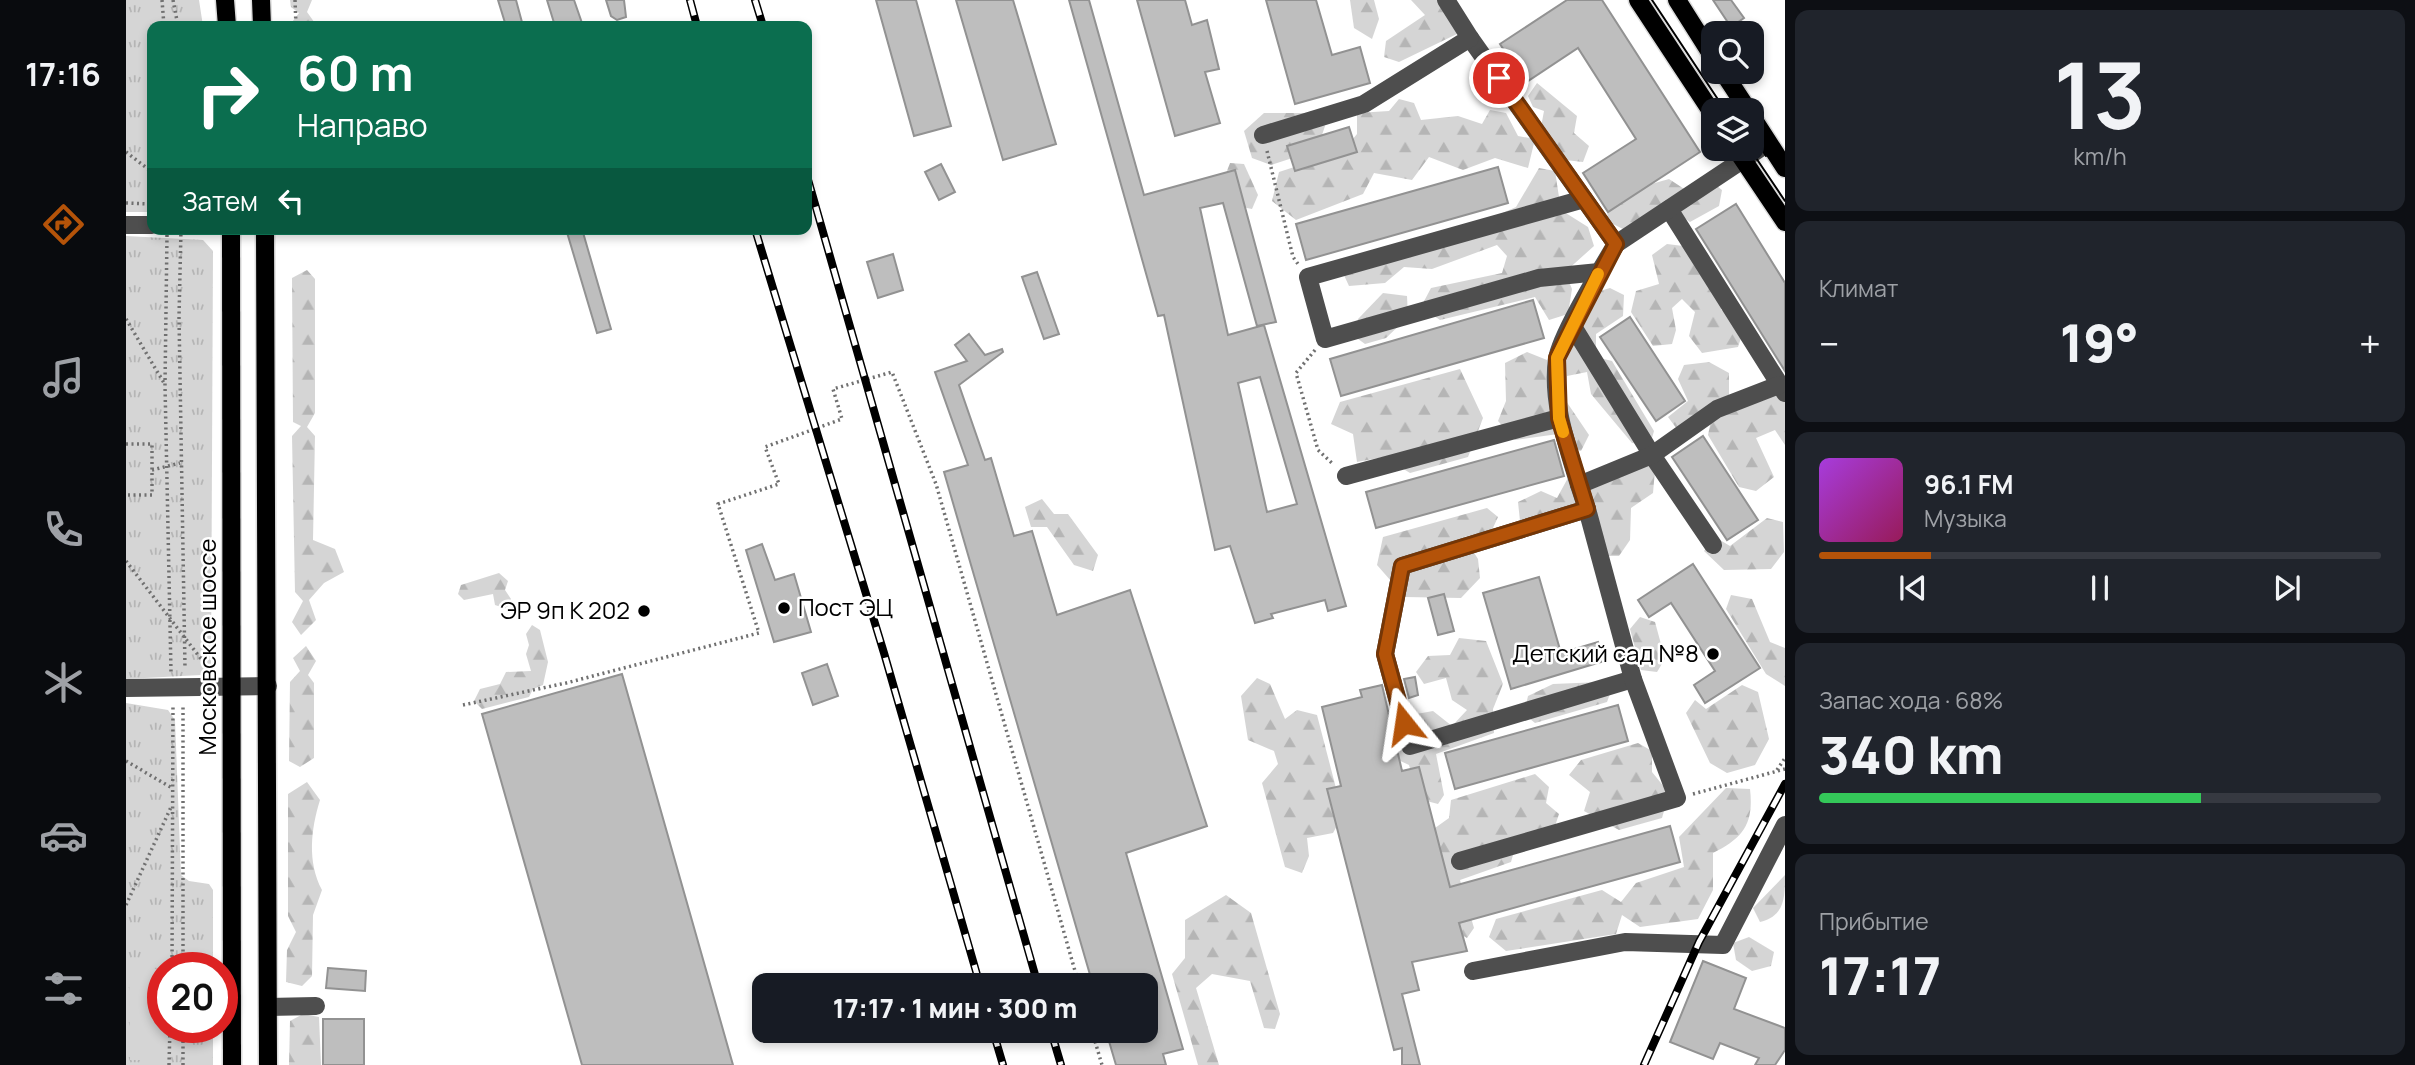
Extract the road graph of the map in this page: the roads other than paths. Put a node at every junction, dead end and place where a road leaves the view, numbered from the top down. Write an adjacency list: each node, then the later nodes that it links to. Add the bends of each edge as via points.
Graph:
1 (225, 0): 6 (main road)
2 (261, 0): 7 (main road)
3 (1446, 0): 8 (street)
4 (1638, 0): 10 (main road)
5 (1676, 0): 9 (main road)
6 (227, 21)
7 (262, 21)
8 (1470, 38): 11 (street, via 1364,104); 18 (street)
9 (1701, 39)
10 (1702, 98)
11 (1263, 135)
12 (1764, 135): 13 (main road)
13 (1769, 143): 14 (street); 17 (main road)
14 (1764, 145)
15 (1731, 161): 19 (street)
16 (1745, 161): 20 (main road)
17 (1785, 169)
18 (1584, 199): 25 (street); 26 (street, via 1308,277 1325,340 1539,278)
19 (1669, 209): 25 (street); 28 (street)
20 (1785, 222)
21 (126, 225): 22 (street)
22 (147, 225)
23 (231, 235): 36 (main road, Московское шоссе)
24 (265, 235): 37 (main road)
25 (1616, 244): 26 (street)
26 (1599, 272): 27 (street)
27 (1572, 325): 29 (street, via 1557,358); 30 (street)
28 (1782, 389): 30 (street, via 1717,409)
29 (1559, 418): 31 (street); 32 (street)
30 (1652, 455): 32 (street); 34 (street)
31 (1346, 476)
32 (1579, 485): 33 (street)
33 (1587, 509): 35 (street); 35 (street, via 1402,566 1385,654 1410,746)
34 (1713, 545)
35 (1633, 679): 40 (street, via 1677,798)
36 (233, 686): 37 (street); 38 (street); 44 (main road, Московское шоссе)
37 (268, 686): 43 (main road)
38 (126, 688)
39 (1785, 825): 41 (street, via 1723,945 1625,942)
40 (1460, 861)
41 (1473, 971)
42 (316, 1006): 43 (street)
43 (268, 1007): 45 (main road)
44 (232, 1065)
45 (268, 1065)

